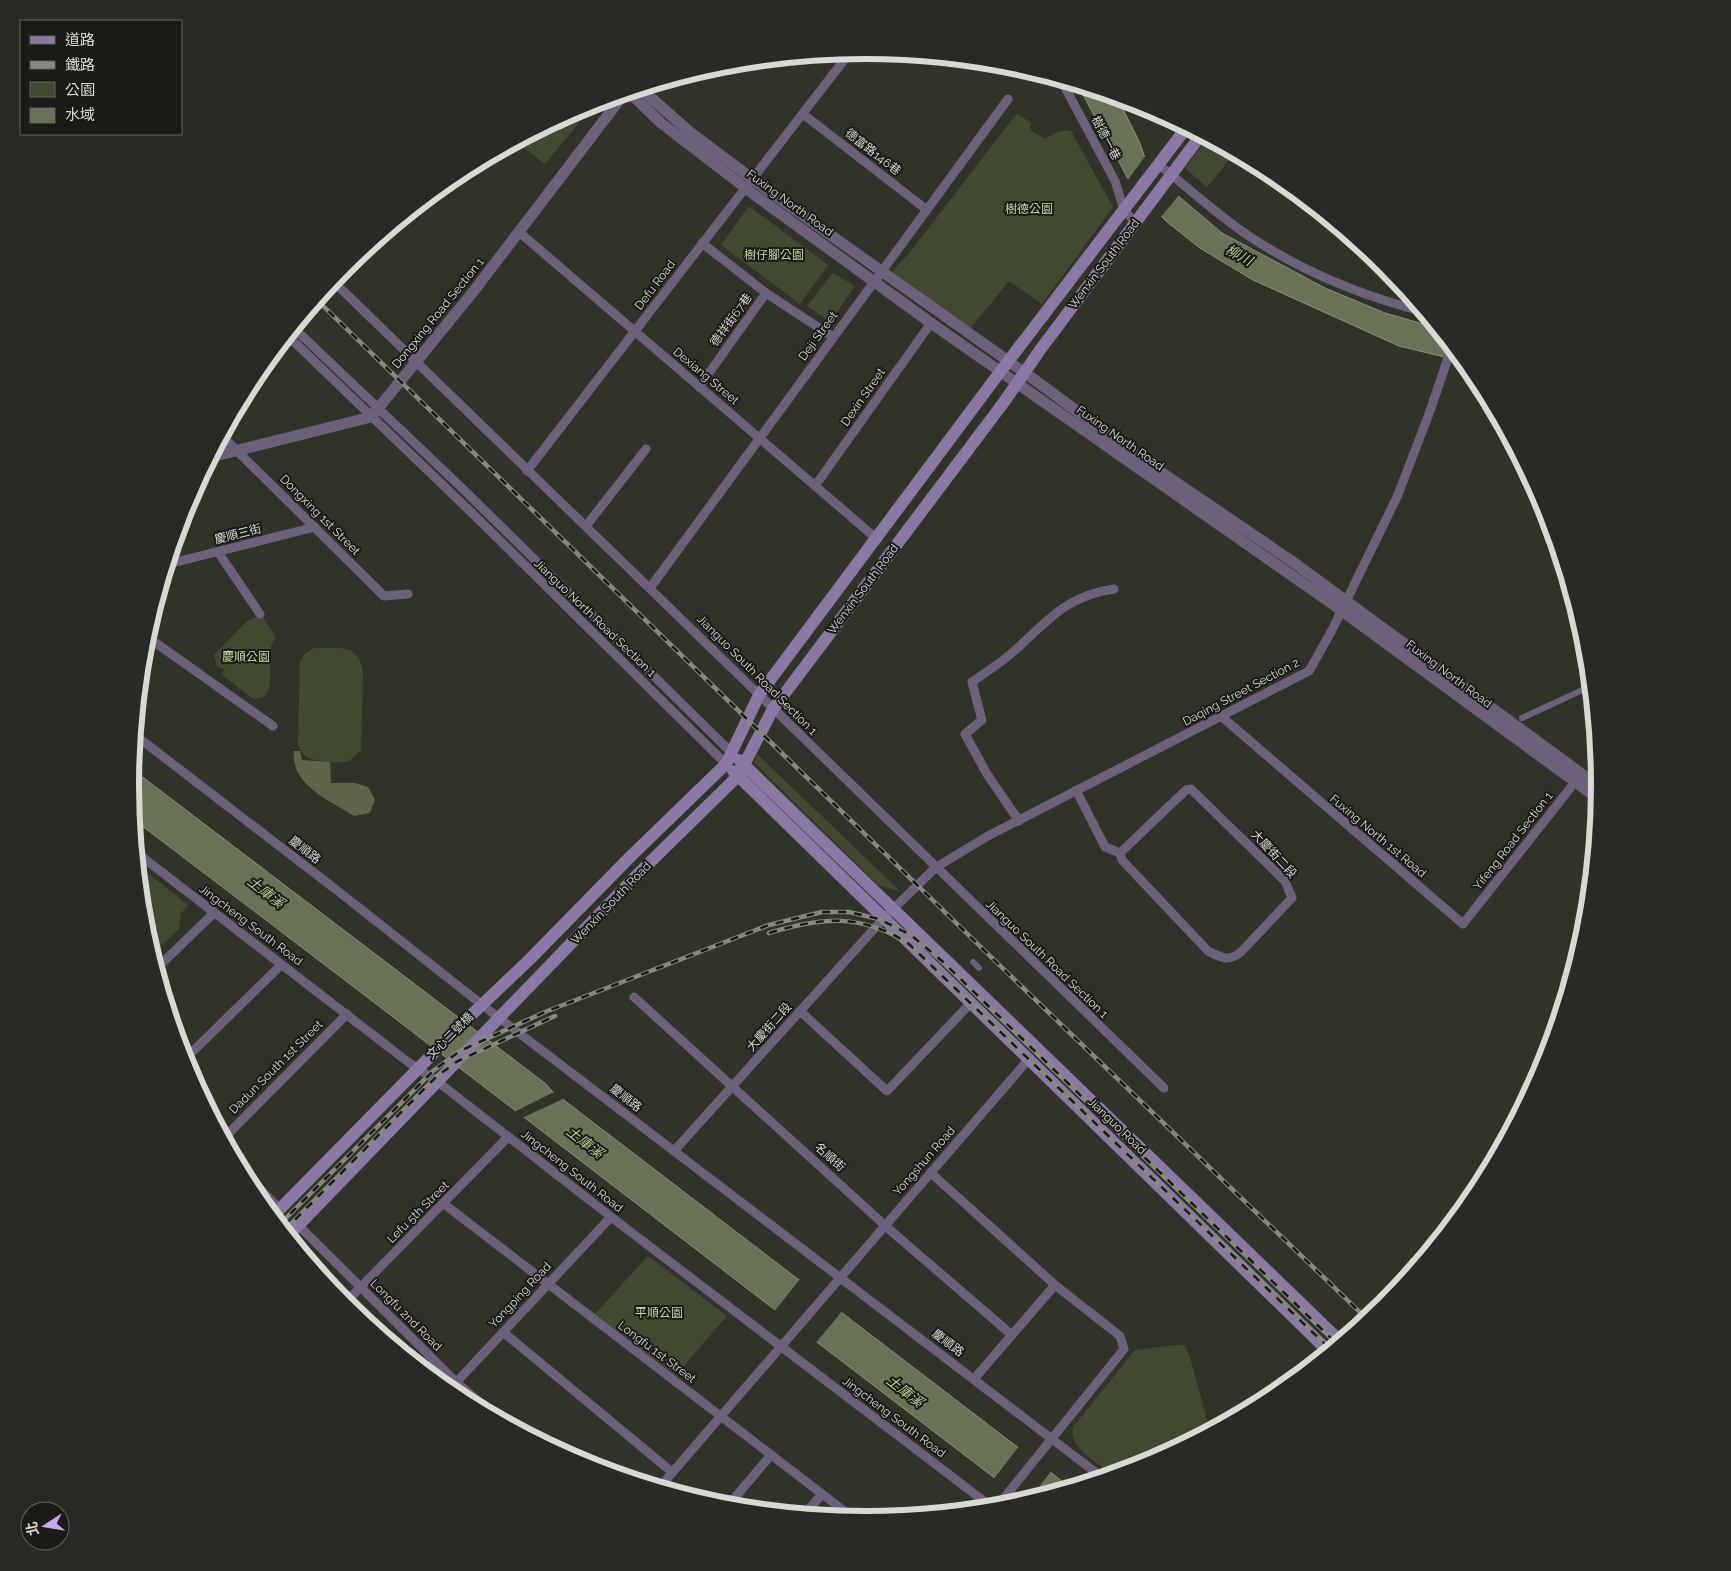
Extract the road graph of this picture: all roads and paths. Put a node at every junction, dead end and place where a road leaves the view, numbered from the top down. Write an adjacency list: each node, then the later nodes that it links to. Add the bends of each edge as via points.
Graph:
1 (845, 59): 7 (street, Defu Road)
2 (1065, 87): 14 (street, 樹德一巷, via 1115,181)
3 (647, 93): 12 (street, Fuxing North Road)
4 (634, 97): 12 (street, Fuxing North Road, via 661,123)
5 (1008, 99): 13 (street, Deji Street)
6 (618, 102): 16 (street, Dongxing Road Section 1)
7 (803, 114): 12 (street, Defu Road); 13 (street, 德富路146巷)
8 (1183, 132): 10 (main road, Wenxin South Road)
9 (1198, 140): 11 (main road, Wenxin South Road)
10 (1157, 167): 11 (street); 14 (main road, Wenxin South Road)
11 (1169, 178): 15 (main road, Wenxin South Road); 21 (street, via 1249,236 1283,256 1334,282)
12 (750, 184): 17 (street, Defu Road); 18 (street, Fuxing North Road)
13 (927, 210): 18 (street, Deji Street)
14 (1124, 210): 15 (street); 29 (main road, Wenxin South Road)
15 (1135, 222): 30 (main road, Wenxin South Road)
16 (519, 232): 24 (street, Dexiang Street); 28 (street, Dongxing Road Section 1)
17 (702, 244): 20 (street); 24 (street, Defu Road)
18 (878, 276): 22 (street, Fuxing North Road); 25 (street, Deji Street); 29 (street, Fuxing North Road)
19 (338, 286): 28 (street, Jianguo South Road Section 1)
20 (766, 293): 25 (street); 31 (street, 德祥街67巷)
21 (1414, 309)
22 (931, 323): 29 (street, Fuxing North Road); 39 (street, Dexin Street)
23 (298, 332): 32 (street, Jianguo North Road Section 1)
24 (635, 333): 31 (street, Dexiang Street); 38 (street, Defu Road)
25 (834, 337): 33 (street, Deji Street)
26 (292, 339): 32 (street, Jianguo North Road Section 1)
27 (1449, 353): 48 (street, Daqing Street Section 2, via 1397,498)
28 (416, 363): 32 (street, Dongxing Road Section 1); 38 (street, Jianguo South Road Section 1)
29 (1005, 367): 30 (street, Fuxing North Road); 42 (main road, Wenxin South Road)
30 (1021, 377): 48 (street, Fuxing North Road); 53 (main road, Wenxin South Road)
31 (699, 387): 33 (street, Dexiang Street)
32 (375, 412): 36 (street); 58 (street, Jianguo North Road Section 1); 59 (street, Jianguo North Road Section 1)
33 (758, 438): 39 (street, Dexiang Street); 45 (street, Deji Street)
34 (226, 440): 36 (street, Dongxing 1st Street)
35 (646, 449): 40 (street)
36 (237, 451): 37 (street); 41 (street, Dongxing 1st Street)
37 (219, 455)
38 (527, 471): 40 (street, Jianguo South Road Section 1)
39 (815, 486): 42 (street, Dexiang Street)
40 (586, 526): 45 (street, Jianguo South Road Section 1)
41 (315, 527): 43 (street, 慶順三街); 47 (street, Dongxing 1st Street, via 384,596)
42 (878, 539): 52 (main road, Wenxin South Road)
43 (218, 552): 44 (street, 慶順三街); 49 (street)
44 (174, 563)
45 (650, 588): 52 (street, Jianguo South Road Section 1)
46 (1114, 589): 66 (street, via 1092,592 1069,602 1012,653 972,682 982,720 965,734)
47 (408, 594)
48 (1343, 606): 54 (street, Daqing Street Section 2, via 1309,671); 62 (street, Fuxing North Road)
49 (260, 614)
50 (154, 641): 56 (street)
51 (1586, 689): 55 (street)
52 (759, 695): 53 (street, Jianguo South Road Section 1); 58 (main road, Wenxin South Road)
53 (773, 709): 60 (main road, Wenxin South Road); 69 (street, Jianguo South Road Section 1)
54 (1222, 717): 64 (street, Daqing Street Section 2); 73 (street, Fuxing North 1st Road)
55 (1522, 718)
56 (273, 726)
57 (140, 739): 79 (street, 慶順路)
58 (731, 752): 59 (main road, Wenxin South Road); 60 (main road, Jianguo North Road Section 1)
59 (726, 764): 61 (main road, Jianguo North Road Section 1); 79 (main road, Wenxin South Road, via 530,960)
60 (743, 764): 61 (main road, Wenxin South Road); 70 (main road, Jianguo North Road Section 1)
61 (738, 776): 72 (main road, Jianguo North Road Section 1); 83 (main road, Wenxin South Road)
62 (1578, 778): 63 (street, Fuxing North Road); 65 (street, Fuxing North Road); 73 (street, Yifeng Road Section 1)
63 (1592, 784)
64 (1076, 790): 66 (street, Daqing Street Section 2); 67 (street, 大慶街二段, via 1105,847)
65 (1592, 792)
66 (1019, 821): 69 (street, Daqing Street Section 2)
67 (1120, 853): 67 (street, 大慶街二段, via 1186,790 1192,789 1285,881 1292,898 1241,952 1234,958 1225,959 1208,951 1122,860)
68 (143, 857): 71 (street, Jingcheng South Road)
69 (935, 868): 70 (street, Daqing Street Section 2); 89 (street, Jianguo South Road Section 1)
70 (893, 909): 72 (street, Daqing Street Section 2); 107 (main road, Jianguo Road)
71 (214, 914): 75 (street); 76 (street, Jingcheng South Road)
72 (883, 919): 80 (main road, Jianguo Road); 81 (street, 大慶街二段)
73 (1463, 924)
74 (973, 962): 77 (street)
75 (162, 964)
76 (281, 965): 82 (street, Jingcheng South Road); 84 (street)
77 (978, 968)
78 (634, 997): 88 (street, 名順街)
79 (481, 1004): 83 (street, 慶順路); 86 (main road, 文心二號橋)
80 (970, 1004): 81 (street, via 887,1091); 85 (main road, Jianguo Road)
81 (800, 1011): 88 (street, 大慶街二段)
82 (346, 1014): 86 (street, Jingcheng South Road); 90 (street, Dadun South 1st Street)
83 (499, 1018): 87 (main road, 文心二號橋); 92 (street, 慶順路)
84 (190, 1054)
85 (1028, 1060): 93 (street, Yongshun Road); 109 (main road, Jianguo Road)
86 (419, 1067): 87 (street, Jingcheng South Road); 95 (main road)
87 (438, 1082): 91 (street, Jingcheng South Road); 98 (main road)
88 (732, 1087): 92 (street, 大慶街二段); 97 (street, 名順街)
89 (1164, 1088)
90 (228, 1134)
91 (508, 1137): 94 (street, Lefu 5th Street); 96 (street, Jingcheng South Road)
92 (674, 1151): 100 (street, 慶順路)
93 (931, 1173): 97 (street, Yongshun Road); 102 (street)
94 (444, 1204): 101 (street, Longfu 1st Street); 103 (street, Lefu 5th Street)
95 (277, 1212)
96 (611, 1217): 101 (street, Yongping Road); 108 (street, Jingcheng South Road)
97 (886, 1224): 100 (street, Yongshun Road); 106 (street, 名順街)
98 (298, 1225): 99 (main road); 103 (street, Longfu 2nd Road)
99 (292, 1232)
100 (840, 1277): 108 (street, Yongshun Road); 110 (street, 慶順路)
101 (548, 1284): 105 (street, Yongping Road); 114 (street, Longfu 1st Street)
102 (1055, 1285): 106 (street); 115 (street, via 1120,1336 1124,1349)
103 (361, 1288): 104 (street, Lefu 5th Street); 111 (street, Longfu 2nd Road)
104 (351, 1298)
105 (502, 1332): 111 (street, Yongping Road); 117 (street)
106 (1012, 1335): 110 (street)
107 (1337, 1338)
108 (780, 1346): 114 (street); 123 (street, Jingcheng South Road)
109 (1325, 1348)
110 (974, 1379): 115 (street, 慶順路)
111 (456, 1382): 112 (street, Yongping Road); 113 (street, Longfu 2nd Road)
112 (454, 1384)
113 (474, 1397)
114 (720, 1416): 116 (street, Longfu 1st Street); 117 (street)
115 (1052, 1439): 118 (street, 慶順路); 121 (street)
116 (771, 1455): 120 (street, Longfu 1st Street); 122 (street)
117 (672, 1472): 119 (street)
118 (1098, 1474)
119 (663, 1483)
120 (822, 1494): 124 (street); 125 (street, Longfu 1st Street)
121 (1002, 1499)
122 (733, 1500)
123 (986, 1502)
124 (808, 1510)
125 (845, 1512)

